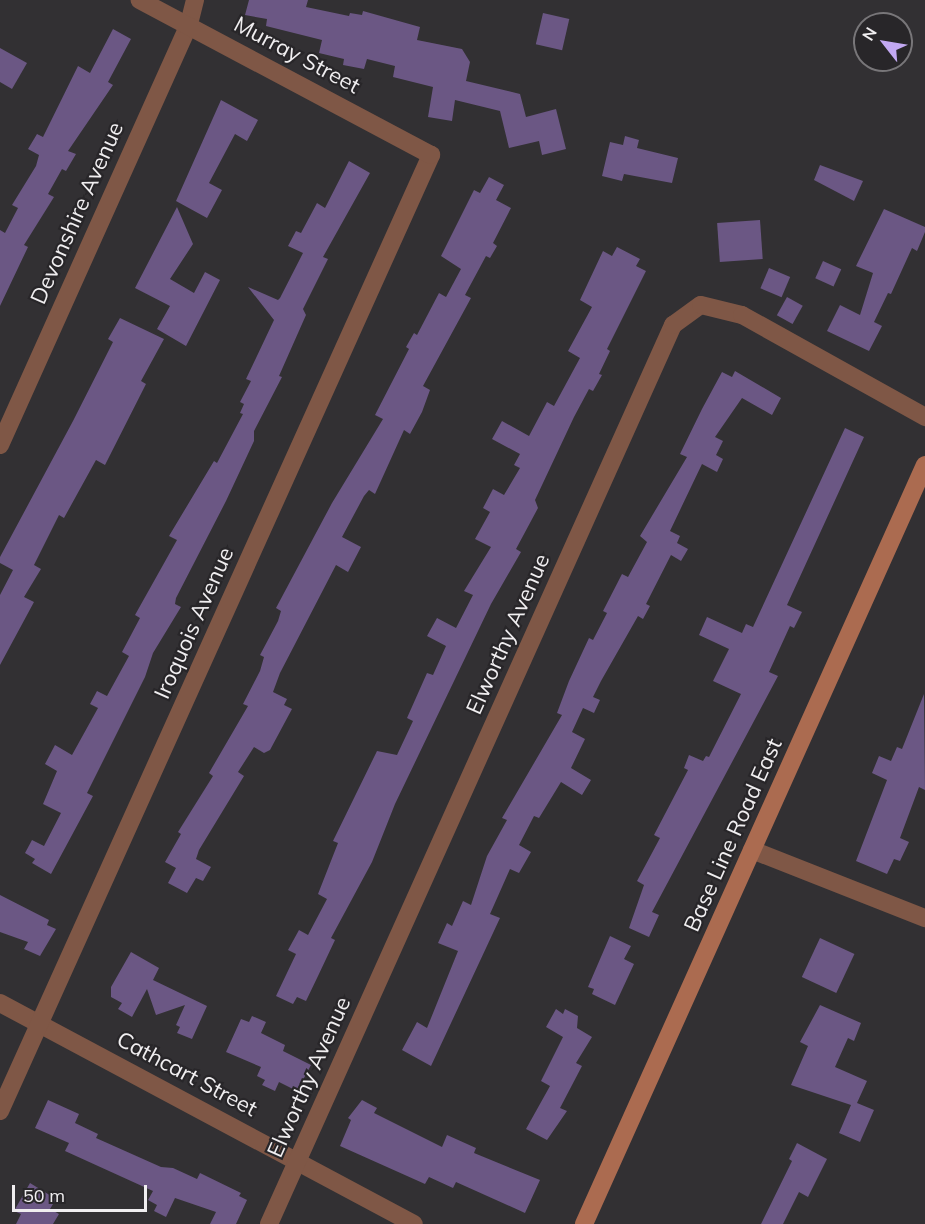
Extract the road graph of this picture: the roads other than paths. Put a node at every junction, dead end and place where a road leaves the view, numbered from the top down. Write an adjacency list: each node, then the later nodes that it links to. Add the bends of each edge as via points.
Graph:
1 (140, 0): 3 (street, Murray Street)
2 (195, 0): 3 (street, Devonshire Avenue)
3 (189, 24): 4 (street, Murray Street); 6 (street, Devonshire Avenue)
4 (431, 155): 11 (street, Iroquois Avenue)
5 (925, 417): 13 (street, Elworthy Avenue, via 742,315 701,305 674,325)
6 (0, 444)
7 (925, 465): 8 (street, Base Line Road East)
8 (752, 850): 9 (street); 16 (street, Base Line Road East)
9 (925, 918)
10 (0, 1003): 11 (street, Cathcart Street)
11 (39, 1023): 12 (street, Iroquois Avenue); 13 (street, Cathcart Street)
12 (0, 1111)
13 (298, 1160): 14 (street, Elworthy Avenue); 15 (street, Cathcart Street)
14 (269, 1224)
15 (414, 1224)
16 (584, 1224)

